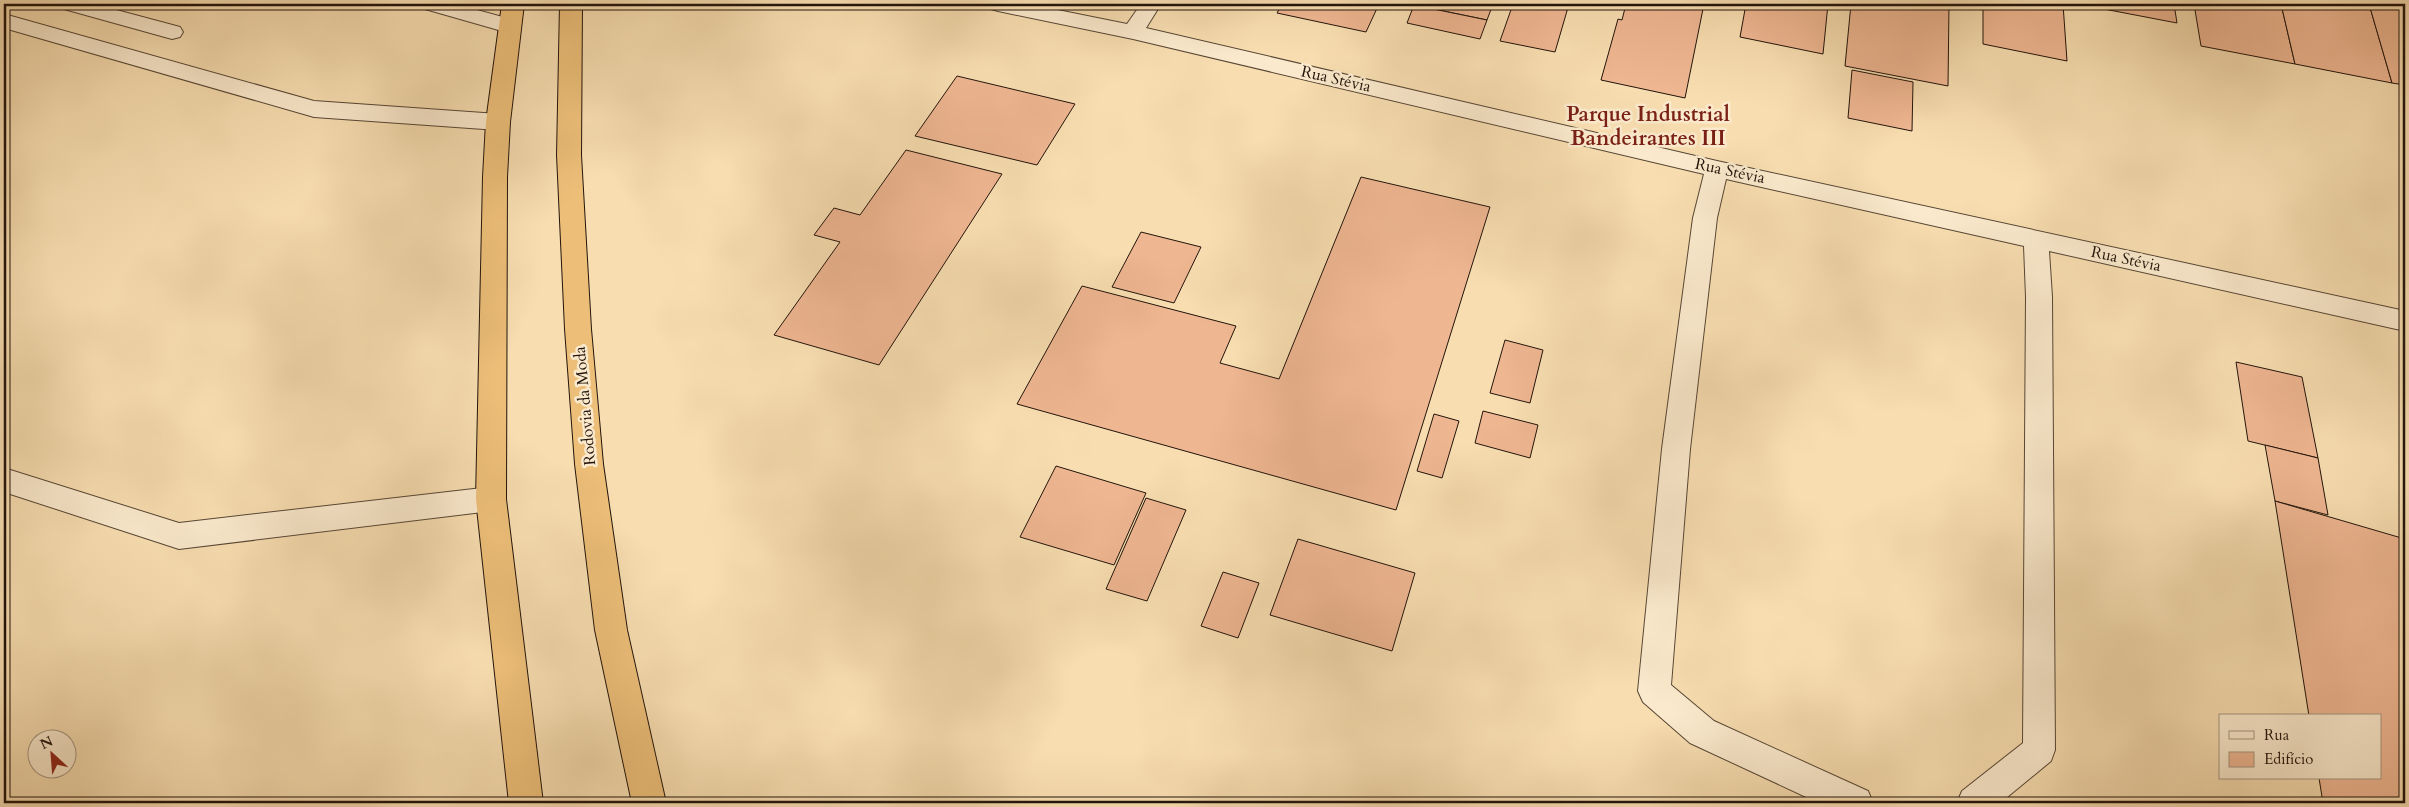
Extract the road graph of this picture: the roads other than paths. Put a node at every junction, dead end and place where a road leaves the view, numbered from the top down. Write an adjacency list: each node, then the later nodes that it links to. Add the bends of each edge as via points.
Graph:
1 (71, 4): 8 (street)
2 (432, 4): 6 (street)
3 (571, 4): 17 (highway, Rodovia da Moda, via 569,155 589,464 611,630)
4 (998, 4): 9 (street, Rua Stévia)
5 (1151, 4): 9 (street)
6 (511, 15): 10 (highway)
7 (4, 21): 10 (street, via 314,109)
8 (172, 32)
9 (1133, 32): 11 (street, Rua Stévia)
10 (498, 122): 15 (highway)
11 (1717, 169): 12 (street, Rua Stévia); 18 (street, via 1705,218 1676,449 1654,691 1702,732)
12 (2036, 239): 13 (street, Rua Stévia); 19 (street, via 2039,297 2039,750)
13 (2405, 321)
14 (4, 480): 15 (street, via 179,536)
15 (491, 499): 16 (highway)
16 (526, 803)
17 (649, 803)
18 (1856, 803)
19 (1974, 803)

